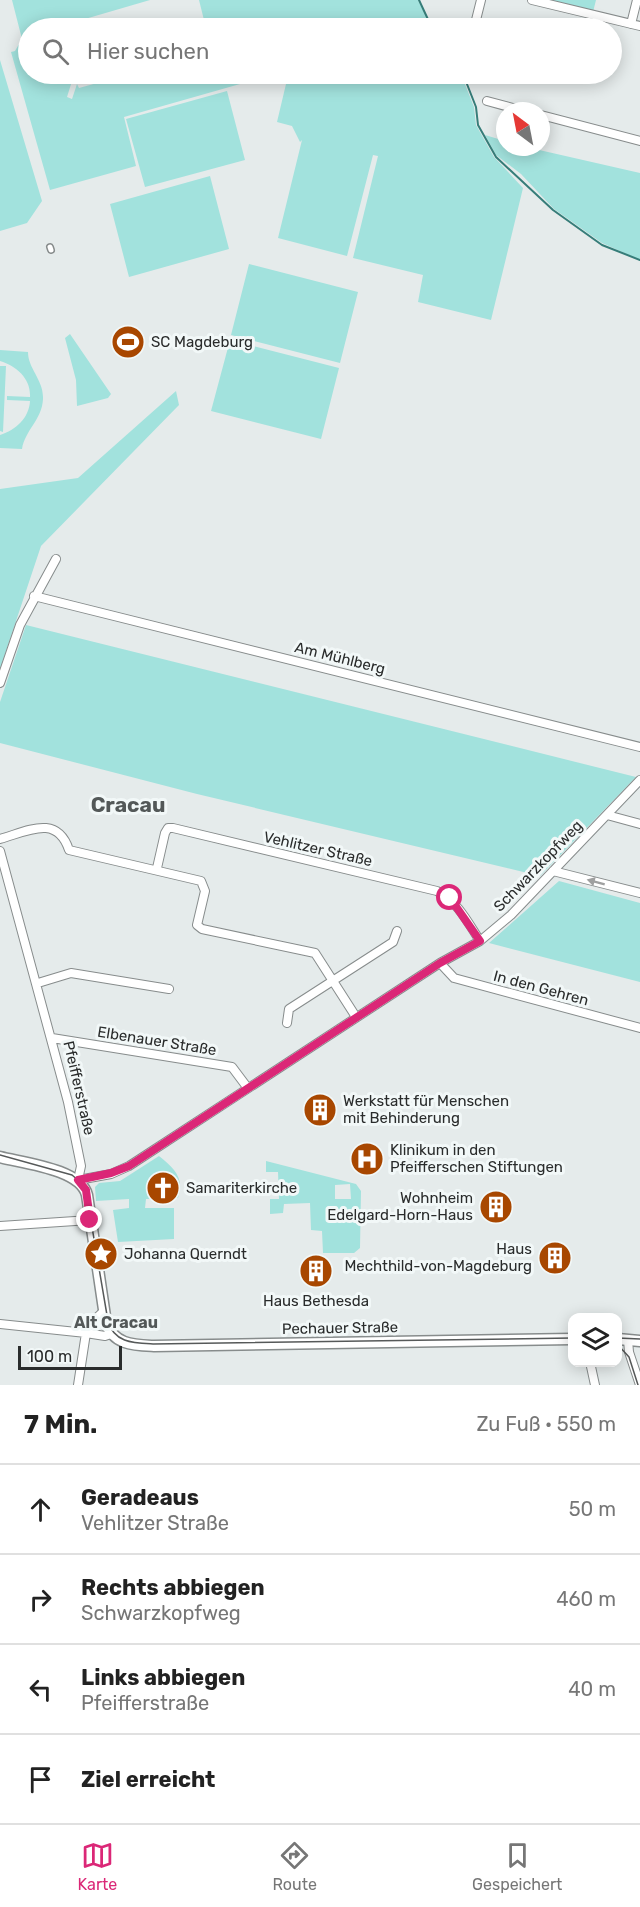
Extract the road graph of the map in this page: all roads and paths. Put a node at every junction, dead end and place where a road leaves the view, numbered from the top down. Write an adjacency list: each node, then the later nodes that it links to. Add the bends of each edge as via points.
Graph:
1 (481, 0): 4 (street)
2 (532, 0): 5 (street)
3 (637, 0): 7 (street)
4 (476, 18)
5 (606, 18)
6 (622, 22): 7 (street)
7 (631, 24): 8 (street)
8 (640, 26)
9 (487, 101): 10 (street)
10 (496, 103)
11 (550, 117): 12 (street)
12 (640, 141)
13 (56, 559): 14 (street)
14 (34, 596): 15 (street); 16 (street, Am Mühlberg)
15 (0, 683)
16 (640, 747)
17 (640, 780): 18 (street, Schwarzkopfweg)
18 (607, 815): 19 (street); 23 (street, Schwarzkopfweg)
19 (640, 824)
20 (0, 839): 22 (street, via 42,827 63,833 69,850)
21 (0, 850): 29 (street, Pfeifferstraße)
22 (157, 868): 26 (street, Vehlitzer Straße, via 165,833 173,828 437,891 459,908); 28 (street, via 194,878 204,885 196,925 202,929 315,953)
23 (553, 871): 24 (street, one-way to 23); 26 (street, Schwarzkopfweg)
24 (640, 893)
25 (397, 931): 28 (street, via 393,942)
26 (480, 941): 27 (street, Schwarzkopfweg)
27 (440, 963): 31 (street, Schwarzkopfweg); 33 (street, In den Gehren, via 454,978)
28 (333, 980): 31 (street); 32 (street, via 289,1009)
29 (38, 983): 30 (street, via 71,973); 34 (street, Pfeifferstraße)
30 (169, 989)
31 (356, 1017): 35 (street, Schwarzkopfweg)
32 (287, 1023)
33 (640, 1028)
34 (52, 1038): 35 (street, Elbenauer Straße, via 232,1067); 37 (street, Pfeifferstraße, via 81,1166)
35 (247, 1087): 37 (street, Schwarzkopfweg, via 129,1166)
36 (0, 1157): 37 (main road)
37 (78, 1180): 38 (main road, Pfeifferstraße, via 86,1190)
38 (90, 1220): 39 (street); 40 (main road, Pfeifferstraße)
39 (0, 1226)
40 (104, 1311): 42 (street); 43 (main road, Pfeifferstraße)
41 (0, 1324): 42 (street)
42 (86, 1333): 43 (street); 48 (street)
43 (111, 1334): 44 (main road, Pechauer Straße, via 126,1343 154,1346)
44 (568, 1339)
45 (623, 1339): 46 (main road); 50 (street)
46 (640, 1341)
47 (591, 1367): 49 (street)
48 (78, 1385)
49 (595, 1385)
50 (640, 1385)

